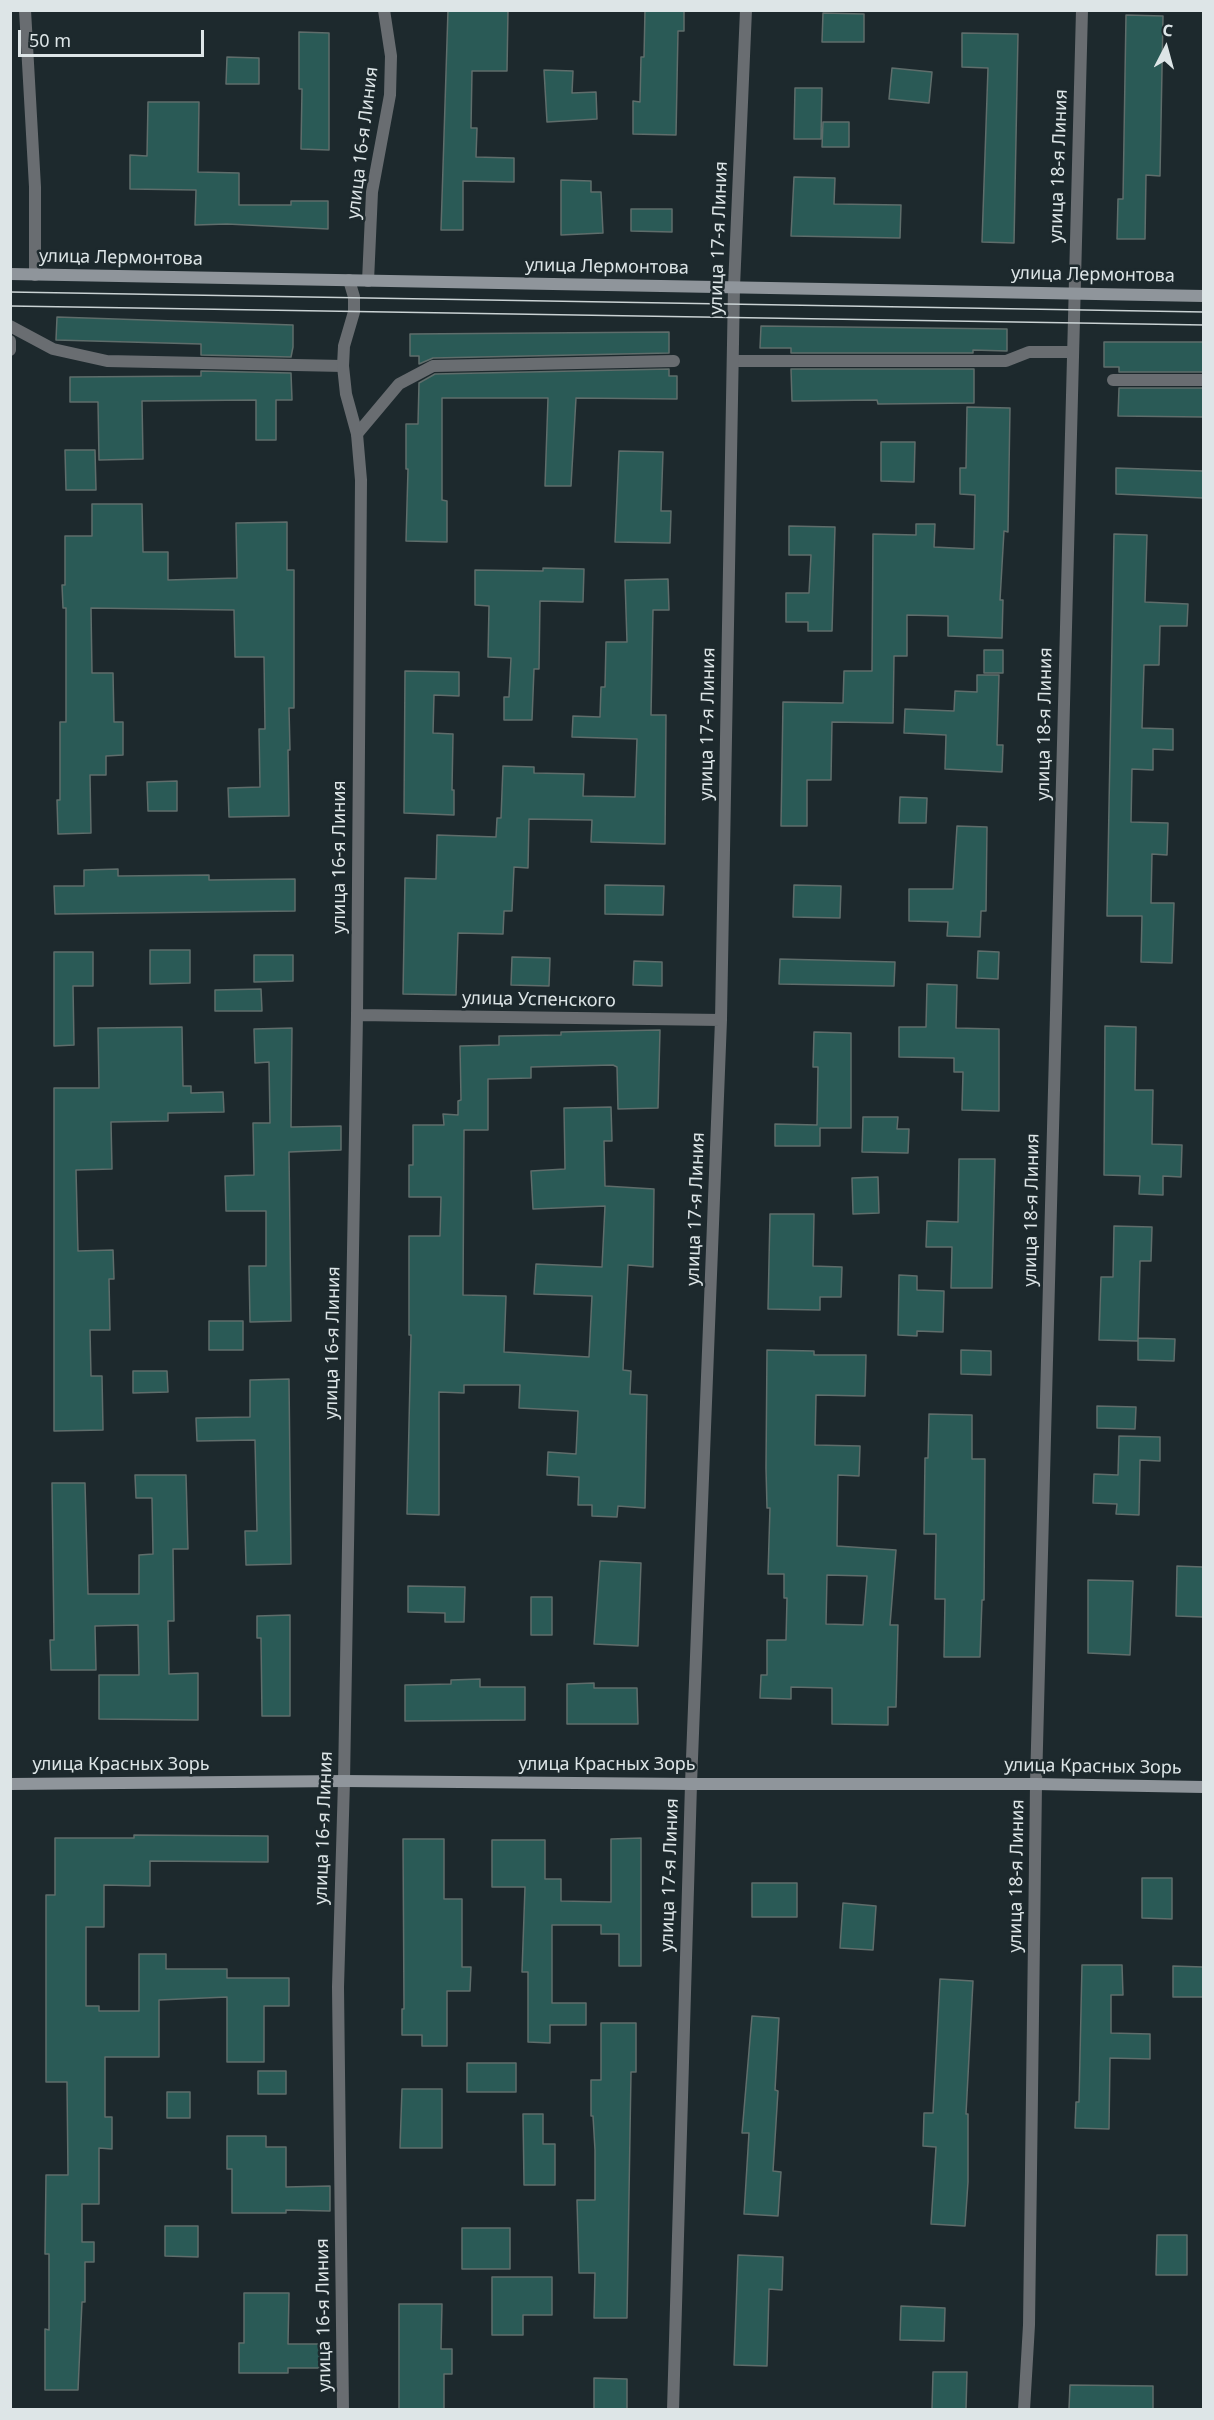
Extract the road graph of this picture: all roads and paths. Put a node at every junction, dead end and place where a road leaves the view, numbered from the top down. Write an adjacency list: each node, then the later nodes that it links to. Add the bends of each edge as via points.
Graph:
1 (25, 10): 6 (street, via 35,187)
2 (384, 10): 8 (street, улица 16-я Линия, via 391,56 390,95 372,192)
3 (746, 10): 9 (street, улица 17-я Линия)
4 (1082, 10): 10 (street, улица 18-я Линия)
5 (10, 274): 6 (main road, улица Лермонтова)
6 (35, 275): 7 (main road, улица Лермонтова)
7 (349, 280): 8 (main road, улица Лермонтова); 18 (street, улица 16-я Линия, via 354,312)
8 (368, 281): 9 (main road, улица Лермонтова)
9 (734, 287): 10 (main road, улица Лермонтова); 17 (street, улица 17-я Линия)
10 (1073, 293): 11 (main road, улица Лермонтова); 15 (street, улица 18-я Линия)
11 (1203, 296)
12 (10, 326): 18 (street, via 54,349 107,361)
13 (10, 341): 14 (street)
14 (10, 350)
15 (1072, 352): 17 (street, via 1029,352 1005,361); 27 (street, улица 18-я Линия)
16 (674, 361): 21 (street, via 433,366 399,384)
17 (733, 361): 23 (street, улица 17-я Линия)
18 (343, 366): 21 (street, улица 16-я Линия)
19 (1113, 380): 20 (street)
20 (1203, 380)
21 (357, 434): 22 (street, улица 16-я Линия, via 361,492)
22 (357, 1016): 23 (street, улица Успенского); 24 (street, улица 16-я Линия)
23 (721, 1020): 26 (street, улица 17-я Линия)
24 (344, 1781): 25 (main road, улица Красных Зорь); 26 (main road, улица Красных Зорь); 29 (street, улица 16-я Линия, via 338,1987)
25 (10, 1784)
26 (691, 1784): 27 (main road, улица Красных Зорь); 30 (street, улица 17-я Линия)
27 (1036, 1784): 28 (main road, улица Красных Зорь); 31 (street, улица 18-я Линия, via 1029,2325)
28 (1203, 1787)
29 (343, 2409)
30 (674, 2409)
31 (1024, 2409)

